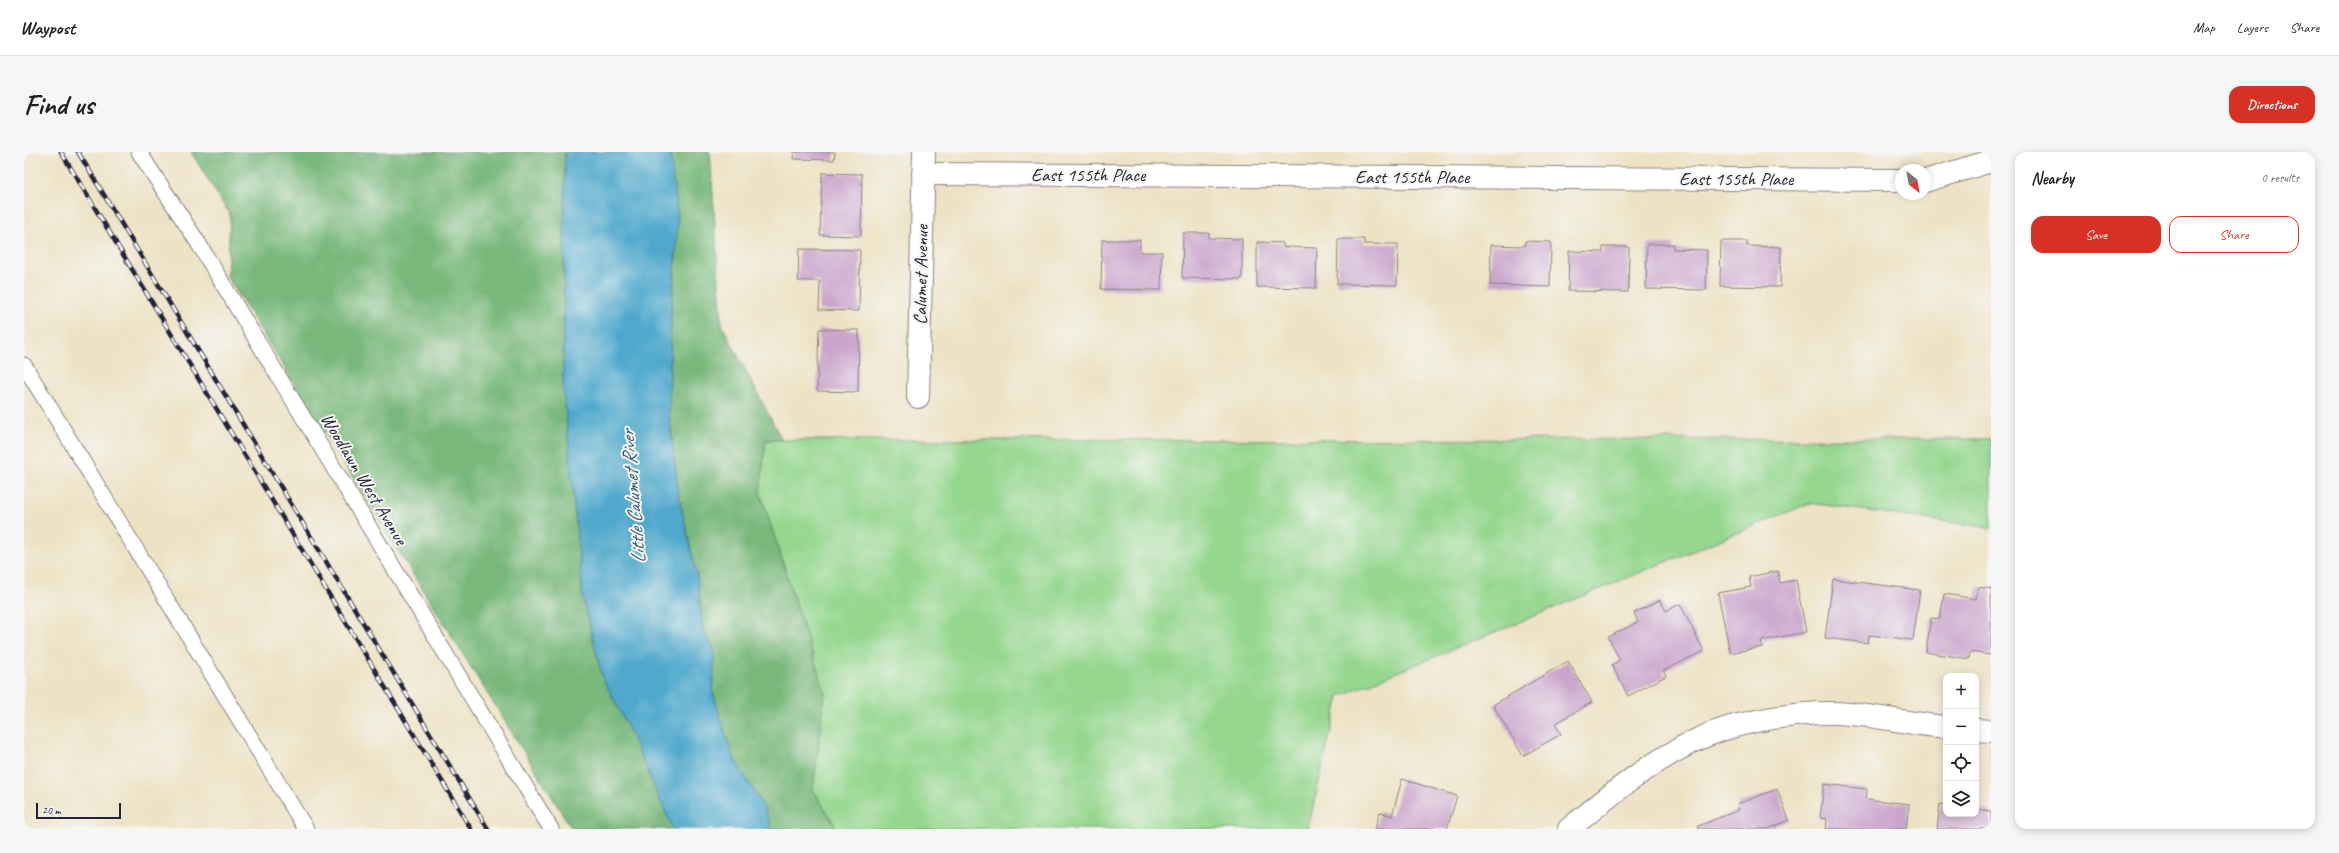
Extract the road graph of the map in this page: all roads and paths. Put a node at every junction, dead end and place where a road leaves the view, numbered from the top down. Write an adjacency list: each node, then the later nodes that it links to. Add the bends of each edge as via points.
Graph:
1 (138, 152): 13 (lane, Woodlawn West Avenue, via 197,241)
2 (924, 152): 4 (street, Calumet Avenue)
3 (1991, 161): 5 (street)
4 (923, 174): 6 (street, East 155th Place); 8 (street, Calumet Avenue)
5 (1931, 178)
6 (1895, 180)
7 (24, 365): 12 (lane)
8 (918, 397)
9 (1943, 727): 14 (street, via 1835,713 1809,713 1729,728 1702,737 1644,770)
10 (1979, 730): 11 (street)
11 (1991, 731)
12 (306, 829)
13 (552, 829)
14 (1569, 829)

